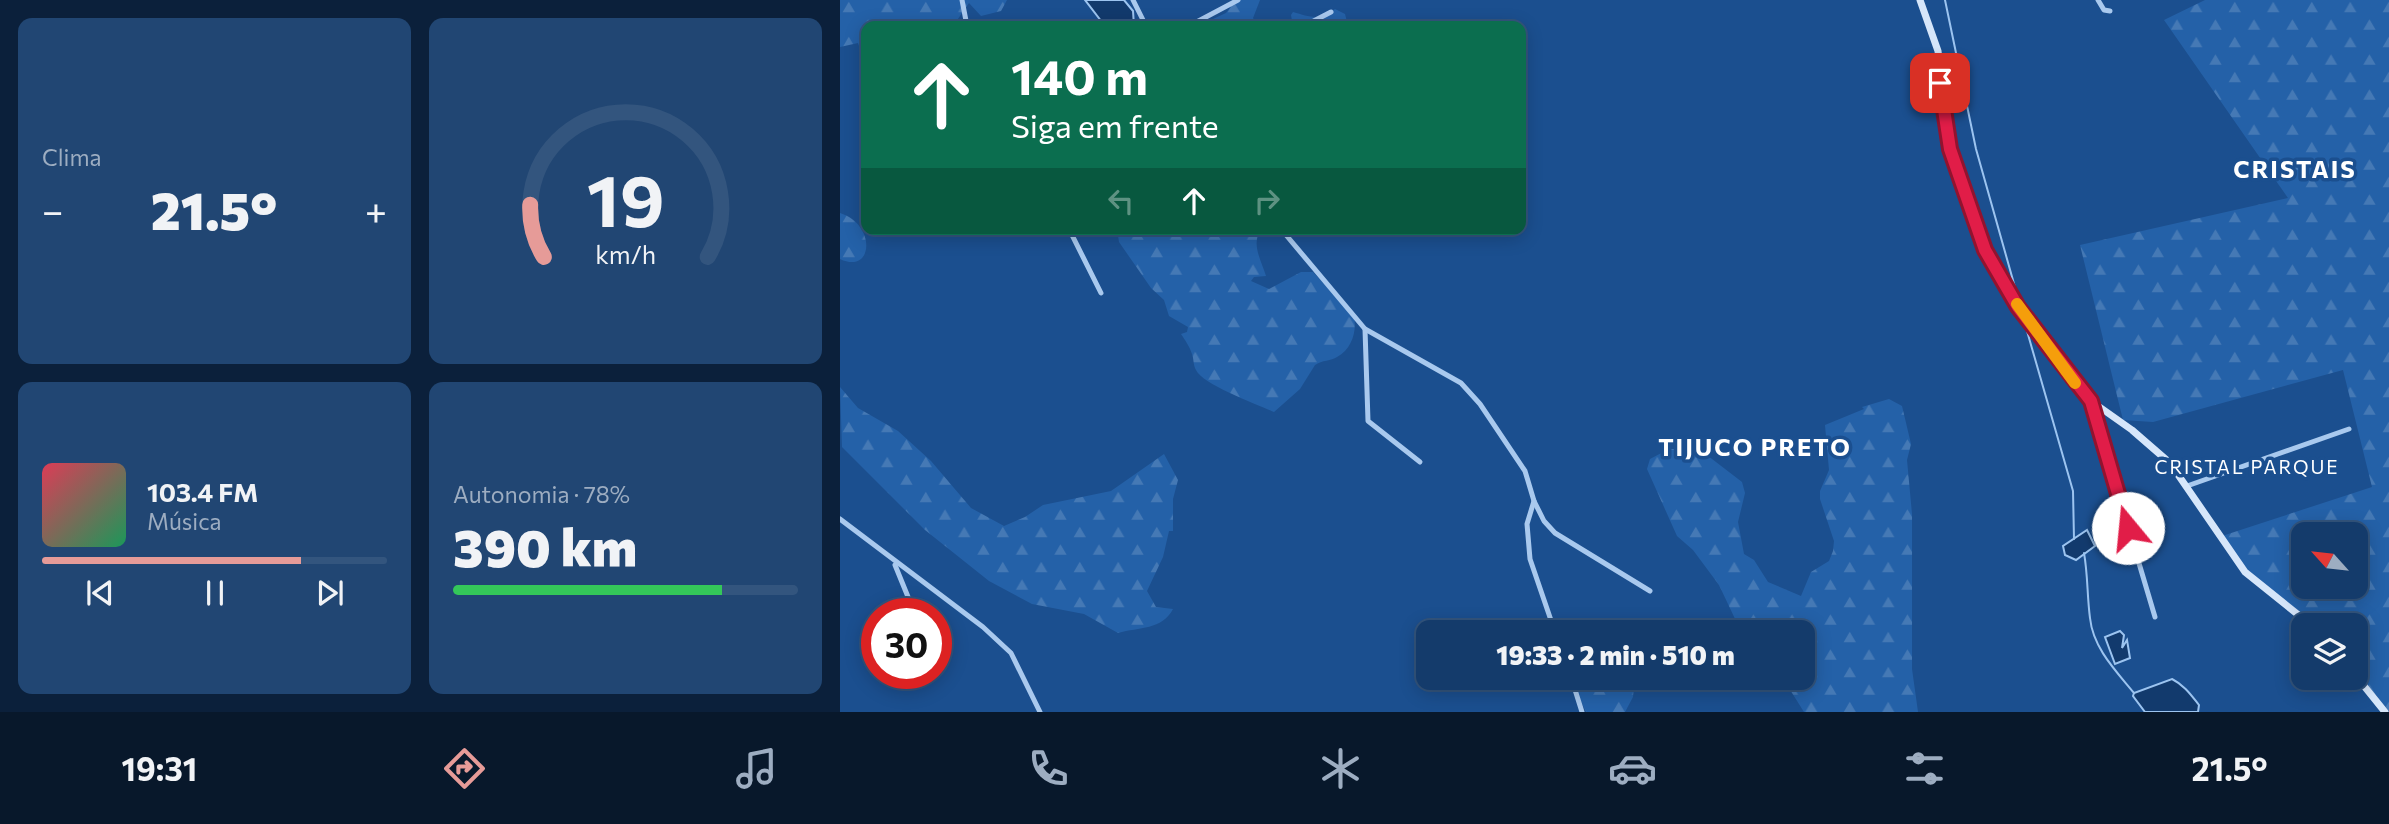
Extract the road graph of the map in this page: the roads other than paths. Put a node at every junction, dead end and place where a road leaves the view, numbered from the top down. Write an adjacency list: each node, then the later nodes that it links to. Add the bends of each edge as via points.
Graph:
1 (962, 0): 8 (street)
2 (1133, 0): 9 (street)
3 (1238, 0): 10 (street)
4 (1920, 0): 16 (main road, via 1938,51 1950,149 1985,250 2018,307)
5 (2098, 0): 6 (street)
6 (2110, 11)
7 (1331, 12): 11 (street)
8 (966, 21)
9 (1144, 21)
10 (1198, 21)
11 (1314, 21)
12 (1072, 235): 14 (street)
13 (1287, 235): 15 (street)
14 (1101, 293)
15 (1365, 329): 18 (street, via 1368,421); 20 (street, via 1472,393 1520,460)
16 (2091, 401): 19 (main road, via 2158,452); 26 (street)
17 (2349, 429): 19 (street)
18 (1420, 462)
19 (2187, 486): 25 (main road, via 2234,561)
20 (1534, 501): 23 (street, via 1555,533); 27 (street, via 1527,524 1530,559)
21 (840, 519): 22 (street)
22 (894, 562): 24 (street); 30 (street, via 988,631 1019,664)
23 (1650, 591)
24 (909, 598)
25 (2297, 613)
26 (2155, 617)
27 (1551, 620)
28 (1575, 690): 31 (street)
29 (2367, 690): 32 (main road)
30 (1040, 712)
31 (1582, 712)
32 (2385, 712)

